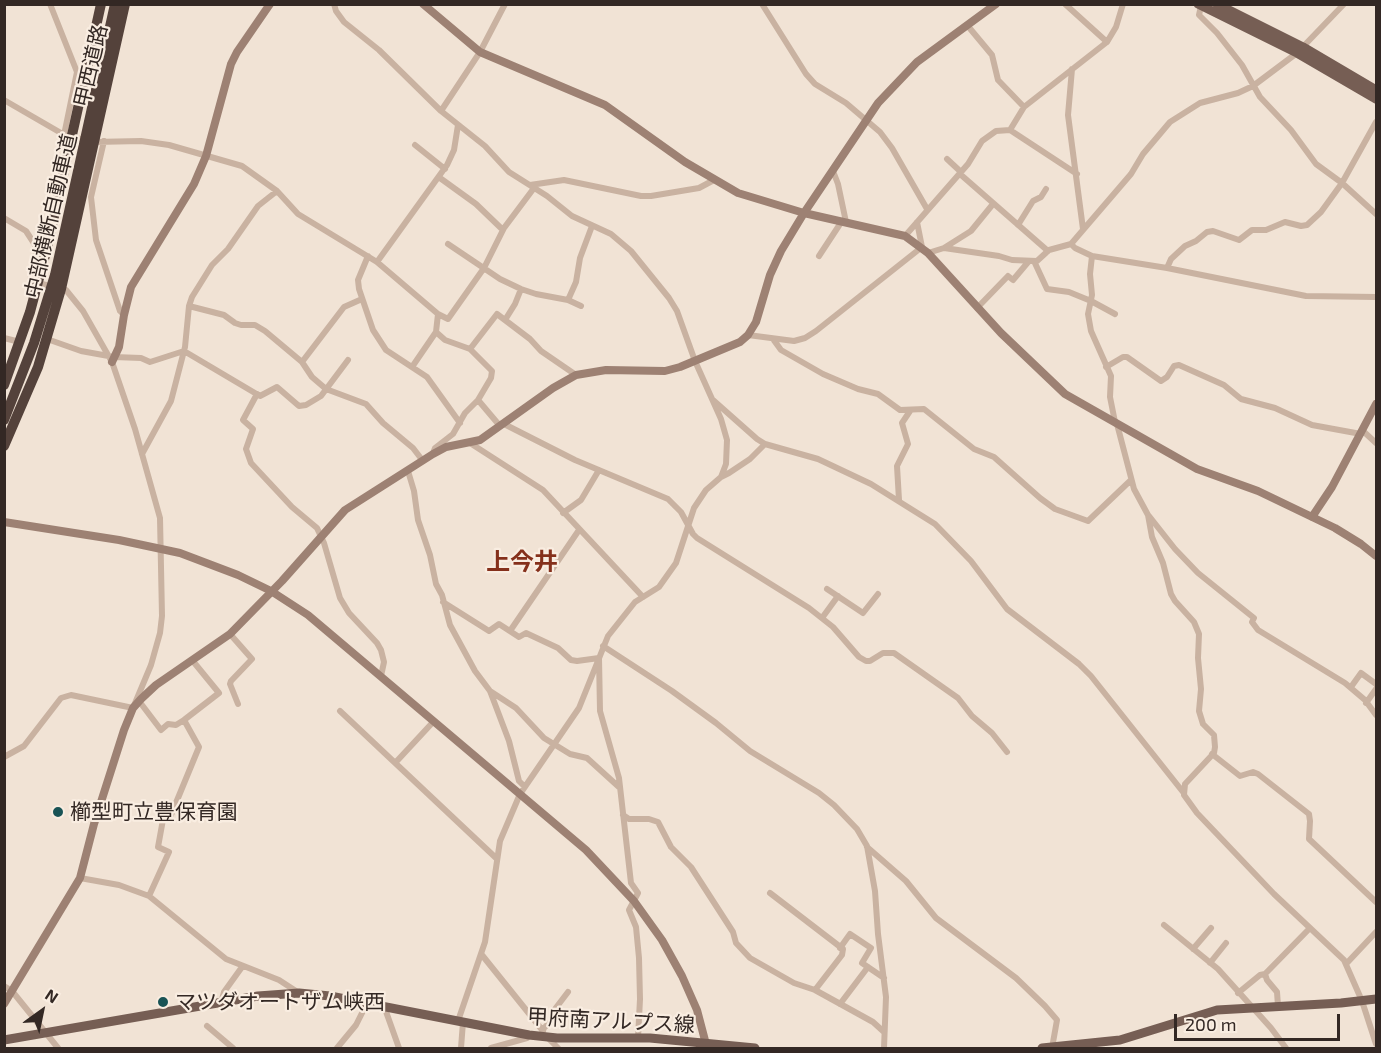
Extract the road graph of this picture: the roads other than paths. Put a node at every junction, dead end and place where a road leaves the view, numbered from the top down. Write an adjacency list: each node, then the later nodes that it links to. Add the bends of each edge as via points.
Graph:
1 (50, 4): 31 (street, via 77,72)
2 (101, 4): 31 (highway, 甲西道路)
3 (118, 4): 106 (highway, 中部横断自動車道, via 52,285); 110 (highway, 中部横断自動車道, via 58,277 39,344)
4 (125, 4): 32 (highway, 甲西道路)
5 (270, 4): 34 (street, via 231,64)
6 (334, 4): 26 (street, via 344,22 379,50)
7 (423, 4): 19 (street)
8 (505, 4): 19 (street)
9 (762, 4): 27 (street, via 806,74)
10 (996, 4): 16 (street)
11 (1065, 4): 17 (street)
12 (1123, 4): 17 (street)
13 (1217, 4): 18 (main road)
14 (1344, 4): 18 (street)
15 (1200, 5): 18 (main road); 21 (street, via 1199,15 1242,65)
16 (967, 25): 25 (street, via 992,55 998,80); 27 (street, via 908,70)
17 (1107, 42): 20 (street)
18 (1300, 50): 21 (street); 22 (main road); 23 (main road)
19 (480, 52): 26 (street); 41 (street, via 605,105)
20 (1072, 68): 25 (street); 39 (street, via 1068,115)
21 (1253, 86): 42 (street, via 1316,164); 55 (street, via 1200,103 1170,122)
22 (1377, 90)
23 (1377, 99)
24 (4, 100): 31 (street)
25 (1024, 108): 30 (street)
26 (441, 111): 29 (street)
27 (866, 120): 37 (street); 47 (street, via 892,148)
28 (1377, 122): 42 (street)
29 (458, 124): 36 (street, via 454,150); 43 (street, via 509,172)
30 (1010, 130): 38 (street, via 996,131 982,141); 39 (street)
31 (68, 136): 32 (street); 70 (highway, 甲西道路)
32 (99, 141): 34 (street, via 141,141); 71 (highway, 甲西道路); 82 (street, via 91,198 96,240)
33 (415, 145): 36 (street)
34 (206, 156): 45 (street, via 242,166); 82 (street, via 194,184 131,287)
35 (948, 159): 38 (street)
36 (445, 169): 40 (street)
37 (833, 171): 48 (street); 51 (street)
38 (961, 173): 46 (street); 47 (street)
39 (1077, 174): 55 (street)
40 (440, 178): 56 (street); 67 (street)
41 (714, 180): 43 (street, via 699,188 641,196 564,180); 48 (street, via 738,193)
42 (1342, 183): 49 (street); 69 (street, via 1307,225 1285,222 1266,230 1252,230 1239,240 1207,232 1185,246)
43 (532, 186): 54 (street); 56 (street)
44 (1046, 189): 53 (street)
45 (277, 191): 63 (street, via 298,214); 77 (street, via 258,206 212,265)
46 (993, 204): 53 (street); 60 (street, via 971,231)
47 (927, 209): 52 (street)
48 (804, 213): 51 (street); 85 (street, via 776,261)
49 (1377, 214)
50 (4, 218): 70 (street, via 26,231 37,248 30,280)
51 (844, 222): 57 (street); 64 (street)
52 (916, 222): 57 (street); 61 (street)
53 (1018, 225): 62 (street)
54 (592, 226): 75 (street); 94 (street, via 623,243 669,298)
55 (1083, 229): 59 (street)
56 (503, 230): 68 (street)
57 (905, 236): 61 (street)
58 (448, 244): 68 (street)
59 (1071, 244): 62 (street); 65 (street)
60 (944, 248): 61 (street); 66 (street)
61 (925, 250): 79 (street); 88 (street, via 811,334 794,341)
62 (1048, 251): 66 (street)
63 (368, 256): 67 (street); 74 (street, via 358,280)
64 (819, 256)
65 (1092, 256): 69 (street); 76 (street)
66 (1032, 261): 76 (street, via 1047,289); 79 (street, via 1013,280 1008,276)
67 (377, 262): 80 (street)
68 (484, 268): 72 (street); 80 (street, via 448,319)
69 (1167, 268): 73 (street, via 1306,296)
70 (38, 282): 71 (street); 89 (highway, 甲西道路)
71 (61, 289): 87 (highway, 甲西道路); 92 (street, via 83,311)
72 (521, 289): 75 (street); 83 (street)
73 (1377, 297)
74 (362, 299): 95 (street, via 345,307); 96 (street, via 386,350)
75 (568, 300): 78 (street)
76 (1091, 301): 81 (street); 97 (street, via 1091,331)
77 (189, 306): 91 (street); 95 (street, via 224,315 241,325 255,325)
78 (581, 306)
79 (977, 308): 108 (street, via 1052,383 1076,402)
80 (438, 314): 84 (street)
81 (1115, 314)
82 (124, 315): 92 (street, via 119,347)
83 (505, 321): 90 (street, via 497,314); 98 (street)
84 (436, 333): 90 (street); 96 (street)
85 (748, 335): 88 (street); 94 (street, via 730,348)
86 (4, 338): 89 (street)
87 (47, 339): 92 (street); 116 (highway, 甲西道路)
88 (772, 339): 105 (street, via 799,362 878,394 900,410)
89 (20, 342): 99 (highway, 甲西道路)
90 (470, 349): 103 (street, via 492,371)
91 (184, 351): 92 (street, via 155,362); 101 (street); 117 (street, via 171,401)
92 (111, 358): 117 (street)
93 (348, 360): 100 (street)
94 (695, 361): 98 (street, via 654,372 606,370); 102 (street)
95 (302, 362): 100 (street)
96 (412, 367): 107 (street, via 427,377)
97 (1106, 367): 108 (street, via 1111,376 1110,397); 111 (street, via 1127,357 1161,381 1179,364 1224,385 1241,399 1275,408 1312,425)
98 (576, 375): 109 (street)
99 (4, 385)
100 (326, 389): 101 (street, via 315,401 299,406 277,387); 118 (street, via 366,404)
101 (257, 394): 130 (street, via 243,420 253,429 246,449 251,463)
102 (711, 398): 115 (street); 121 (street, via 727,440)
103 (478, 400): 107 (street); 109 (street)
104 (1377, 404): 111 (street)
105 (910, 411): 122 (street, via 924,409 974,449 994,457 1047,504 1088,522); 123 (street, via 902,423 908,444 897,466)
106 (4, 420)
107 (460, 423): 112 (street)
108 (1116, 424): 122 (street); 126 (street, via 1197,469 1258,491)
109 (502, 425): 113 (street, via 480,441); 119 (street)
110 (4, 431)
111 (1362, 433): 114 (street); 126 (street)
112 (450, 441): 113 (street); 118 (street)
113 (470, 443): 124 (street, via 543,490)
114 (1377, 443)
115 (765, 444): 121 (street); 123 (street, via 818,459)
116 (4, 446)
117 (142, 454): 131 (street, via 160,518)
118 (423, 460): 120 (street)
119 (599, 470): 124 (street, via 581,500); 128 (street, via 668,499)
120 (408, 471): 130 (street, via 345,510); 138 (street)
121 (721, 477): 128 (street, via 700,499)
122 (1131, 480): 125 (street)
123 (899, 500): 166 (street, via 951,539 1007,609 1091,676)
124 (563, 513): 129 (street)
125 (1148, 515): 148 (street, via 1198,573 1254,618 1252,622 1258,630); 161 (street, via 1175,601 1198,628 1198,705 1200,717 1214,735)
126 (1312, 517): 132 (street, via 1347,534)
127 (4, 522): 131 (street)
128 (688, 526): 137 (street, via 669,575); 139 (street, via 697,538)
129 (579, 530): 137 (street); 140 (street)
130 (321, 536): 134 (street); 145 (street, via 340,598 381,650)
131 (161, 549): 134 (street, via 211,564); 154 (street, via 160,633)
132 (1377, 556)
133 (827, 589): 136 (street)
134 (271, 591): 141 (street); 145 (street, via 308,615)
135 (878, 594): 136 (street, via 863,613)
136 (838, 596): 139 (street)
137 (643, 597): 142 (street, via 635,602)
138 (443, 602): 140 (street, via 489,631 499,624); 151 (street, via 453,632)
139 (822, 618): 160 (street, via 866,661 889,652 915,666 958,698)
140 (510, 631): 143 (street, via 519,637 526,633 558,648 571,660)
141 (230, 634): 144 (street); 146 (street, via 252,659)
142 (603, 646): 143 (street); 168 (street, via 672,691 750,751 834,804)
143 (599, 658): 159 (street, via 584,699); 164 (street, via 600,711)
144 (192, 660): 150 (street); 154 (street, via 156,685)
145 (381, 676): 158 (street)
146 (231, 681): 150 (street); 153 (street)
147 (1377, 684): 148 (street, via 1360,673)
148 (1351, 687): 152 (street)
149 (1377, 689): 152 (street)
150 (217, 691): 157 (street)
151 (490, 691): 159 (street, via 516,708); 165 (street)
152 (1366, 703): 156 (street)
153 (238, 704)
154 (136, 705): 157 (street, via 161,730); 162 (street, via 70,695 61,698 24,746); 170 (street, via 106,784)
155 (340, 711): 163 (street)
156 (1377, 715)
157 (184, 720): 172 (street, via 199,747 171,815 164,814 158,847 169,852)
158 (434, 721): 163 (street); 165 (street)
159 (553, 744): 164 (street, via 587,758); 165 (street)
160 (1006, 752)
161 (1212, 754): 166 (street, via 1185,784); 174 (street, via 1240,776 1258,774 1309,814 1309,839)
162 (4, 757)
163 (396, 762): 169 (street)
164 (620, 788): 167 (street)
165 (522, 790): 169 (street); 173 (street)
166 (1183, 792): 177 (street, via 1197,813)
167 (623, 815): 173 (street, via 631,883 638,893); 190 (street, via 658,822 666,840 691,867 733,932 736,943 750,958)
168 (867, 846): 188 (street); 225 (street, via 906,880 936,918 1016,978 1045,1006 1057,1020)
169 (496, 858): 182 (street)
170 (80, 878): 172 (street, via 119,885); 189 (street)
171 (771, 893): 180 (street)
172 (149, 896): 185 (street, via 218,953)
173 (634, 901): 211 (street, via 629,910 636,927 639,958); 214 (street, via 682,976 697,1010)
174 (1377, 902)
175 (1164, 926): 181 (street)
176 (1211, 928): 181 (street)
177 (1310, 928): 184 (street); 187 (street)
178 (1377, 932): 184 (street)
179 (1226, 943): 183 (street)
180 (840, 948): 186 (street, via 850,934 871,948 862,963); 190 (street, via 842,955)
181 (1193, 949): 183 (street)
182 (482, 955): 204 (street); 210 (street)
183 (1210, 963): 193 (street)
184 (1346, 964): 195 (street)
185 (242, 967): 192 (street, via 279,980); 196 (street)
186 (868, 967): 188 (street); 199 (street)
187 (1265, 974): 193 (street); 201 (street, via 1277,992)
188 (884, 978): 207 (street)
189 (8, 988): 198 (street); 208 (street)
190 (815, 990): 199 (street)
191 (568, 992): 210 (street, via 552,1013 554,1018)
192 (299, 993): 196 (main road, 甲府南アルプス線); 197 (main road, 甲府南アルプス線)
193 (1238, 993): 202 (street)
194 (1377, 999): 195 (main road)
195 (1362, 1001): 201 (main road); 205 (street)
196 (221, 1003): 208 (main road, 甲府南アルプス線)
197 (368, 1003): 200 (main road, 甲府南アルプス線); 218 (street)
198 (4, 1004)
199 (840, 1004): 207 (street)
200 (384, 1006): 204 (main road, 甲府南アルプス線); 219 (street)
201 (1278, 1006): 202 (main road)
202 (1252, 1008): 215 (main road, via 1203,1013 1120,1041); 226 (street)
203 (1377, 1019): 205 (street)
204 (460, 1021): 209 (main road, 甲府南アルプス線); 220 (street)
205 (1369, 1023): 213 (street)
206 (207, 1026): 217 (street)
207 (884, 1032): 224 (street)
208 (45, 1033): 212 (main road, 甲府南アルプス線); 216 (street)
209 (529, 1035): 210 (main road, 甲府南アルプス線); 221 (street)
210 (544, 1035): 211 (main road, 甲府南アルプス線); 222 (street)
211 (638, 1038): 214 (main road, 甲府南アルプス線)
212 (4, 1040)
213 (1377, 1044)
214 (706, 1046): 223 (main road, 甲府南アルプス線)
215 (1079, 1047): 225 (main road)
216 (58, 1048)
217 (234, 1048)
218 (337, 1048)
219 (399, 1048)
220 (461, 1048)
221 (491, 1048)
222 (558, 1048)
223 (755, 1048)
224 (884, 1048)
225 (1053, 1048)
226 (1286, 1048)

